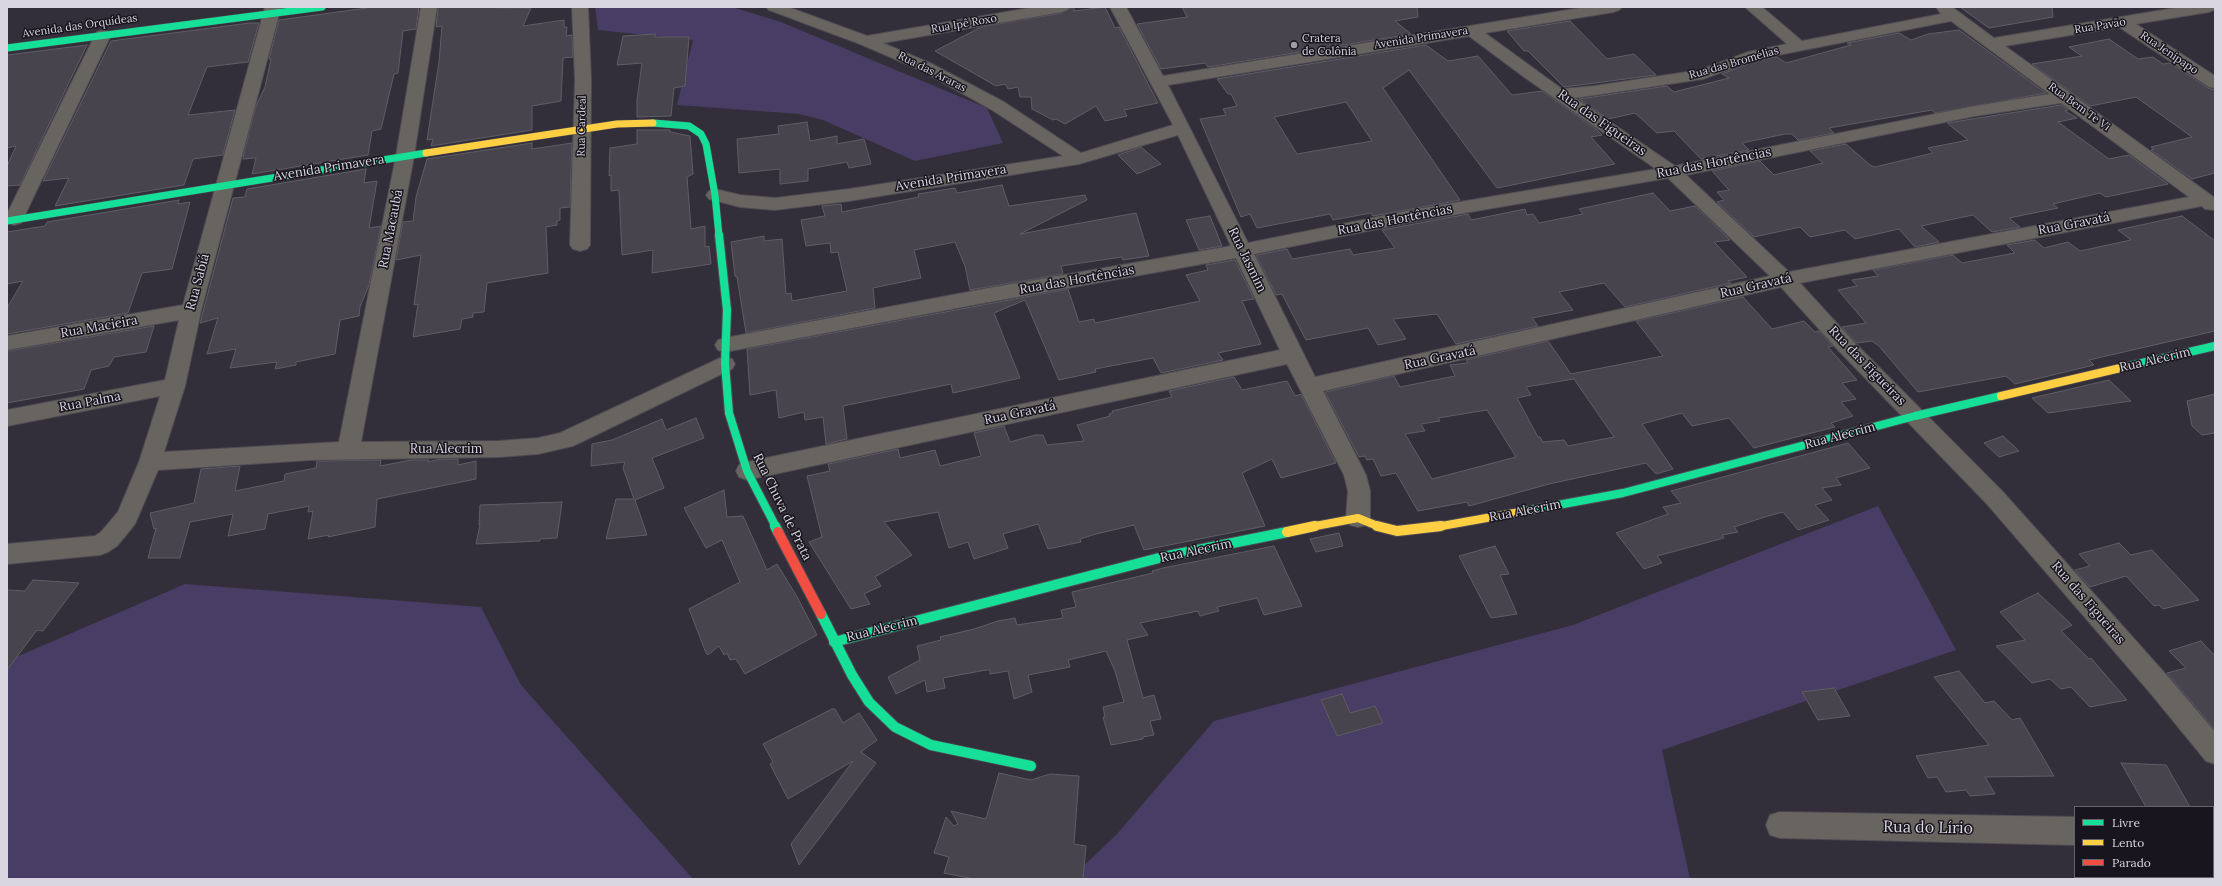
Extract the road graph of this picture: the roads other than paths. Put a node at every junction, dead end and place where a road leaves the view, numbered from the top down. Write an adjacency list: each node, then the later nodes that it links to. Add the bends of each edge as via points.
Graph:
1 (322, 7): 11 (street, Avenida das Orquídeas)
2 (429, 7): 28 (street, Rua Macaubá)
3 (580, 7): 27 (street, Rua Cardeal)
4 (774, 7): 17 (street, Rua das Araras)
5 (1062, 7): 17 (street, Rua Ipê Roxo)
6 (1118, 7): 22 (street, Rua Jasmim)
7 (1522, 7): 13 (street)
8 (1614, 7): 13 (street, Avenida Primavera)
9 (1753, 7): 19 (street)
10 (2209, 7): 14 (street, Rua Pavão)
11 (272, 10): 16 (street, Avenida das Orquídeas); 31 (street, Rua Sabiá)
12 (1948, 11): 18 (street, Rua Bem Te Vi); 19 (street, Rua das Bromélias)
13 (1534, 20): 15 (street, Avenida Primavera)
14 (2124, 23): 18 (street, Rua Pavão); 21 (street, Rua Jenipapo)
15 (1471, 30): 22 (street, Avenida Primavera); 23 (street, Rua das Figueiras)
16 (103, 35): 20 (street, Avenida das Orquídeas); 34 (street)
17 (866, 41): 29 (street, Rua das Araras, via 926,67 998,106)
18 (1991, 43): 24 (street, Rua Bem Te Vi)
19 (1799, 46): 23 (street, Rua das Bromélias, via 1754,55 1703,74)
20 (7, 48)
21 (2213, 81)
22 (1158, 82): 26 (street, Rua Jasmim)
23 (1560, 94): 30 (street, Rua das Figueiras)
24 (2065, 97): 30 (street, Rua das Hortências, via 1883,128); 33 (street, Rua Bem Te Vi)
25 (652, 122): 27 (street, Avenida Primavera); 32 (street, Rua Chuva de Prata, via 689,126 701,134 708,150)
26 (1183, 128): 29 (street, Avenida Primavera); 36 (street, Rua Jasmim)
27 (582, 129): 28 (street, Avenida Primavera); 35 (street, Rua Cardeal)
28 (405, 156): 31 (street, Avenida Primavera); 47 (street, Rua Macaubá)
29 (1079, 159): 32 (street, Avenida Primavera, via 799,202 775,204 740,201)
30 (1672, 172): 36 (street, Rua das Hortências, via 1412,216); 37 (street, Rua das Figueiras)
31 (224, 185): 34 (street, Avenida Primavera); 38 (street, Rua Sabiá)
32 (715, 195): 41 (street, Rua Chuva de Prata, via 727,310)
33 (2210, 203): 37 (street, Rua Gravatá)
34 (10, 220)
35 (580, 245)
36 (1242, 250): 41 (street, Rua das Hortências, via 989,295); 42 (street, Rua Jasmim)
37 (1785, 280): 44 (street, Rua Gravatá); 45 (street, Rua das Figueiras)
38 (191, 311): 39 (street, Rua Macieira); 43 (street, Rua Sabiá)
39 (7, 343)
40 (2215, 346): 45 (street, Rua Alecrim)
41 (725, 354): 47 (street, Rua Alecrim, via 565,440 538,446 499,449); 49 (street, Rua Chuva de Prata, via 729,413)
42 (1293, 355): 44 (street, Rua Jasmim); 49 (street, Rua Gravatá)
43 (174, 386): 46 (street, Rua Palma); 48 (street, Rua Sabiá)
44 (1311, 386): 50 (street, Rua Jasmim, via 1355,475 1359,490)
45 (1915, 416): 50 (street, Rua Alecrim, via 1623,493 1467,522 1422,530 1397,531 1383,529); 53 (street, Rua das Figueiras, via 1996,498)
46 (7, 418)
47 (348, 450): 48 (street, Rua Alecrim)
48 (150, 462): 51 (street, Rua Sabiá, via 128,517 109,539 100,545)
49 (747, 471): 52 (street, Rua Chuva de Prata)
50 (1358, 518): 52 (street, Rua Alecrim, via 1163,557)
51 (7, 554)
52 (834, 642): 54 (street, Rua Chuva de Prata, via 868,702 895,726 931,745)
53 (2215, 752)
54 (1031, 766)
55 (1780, 825): 56 (street, Rua do Lírio)
56 (2074, 831)

